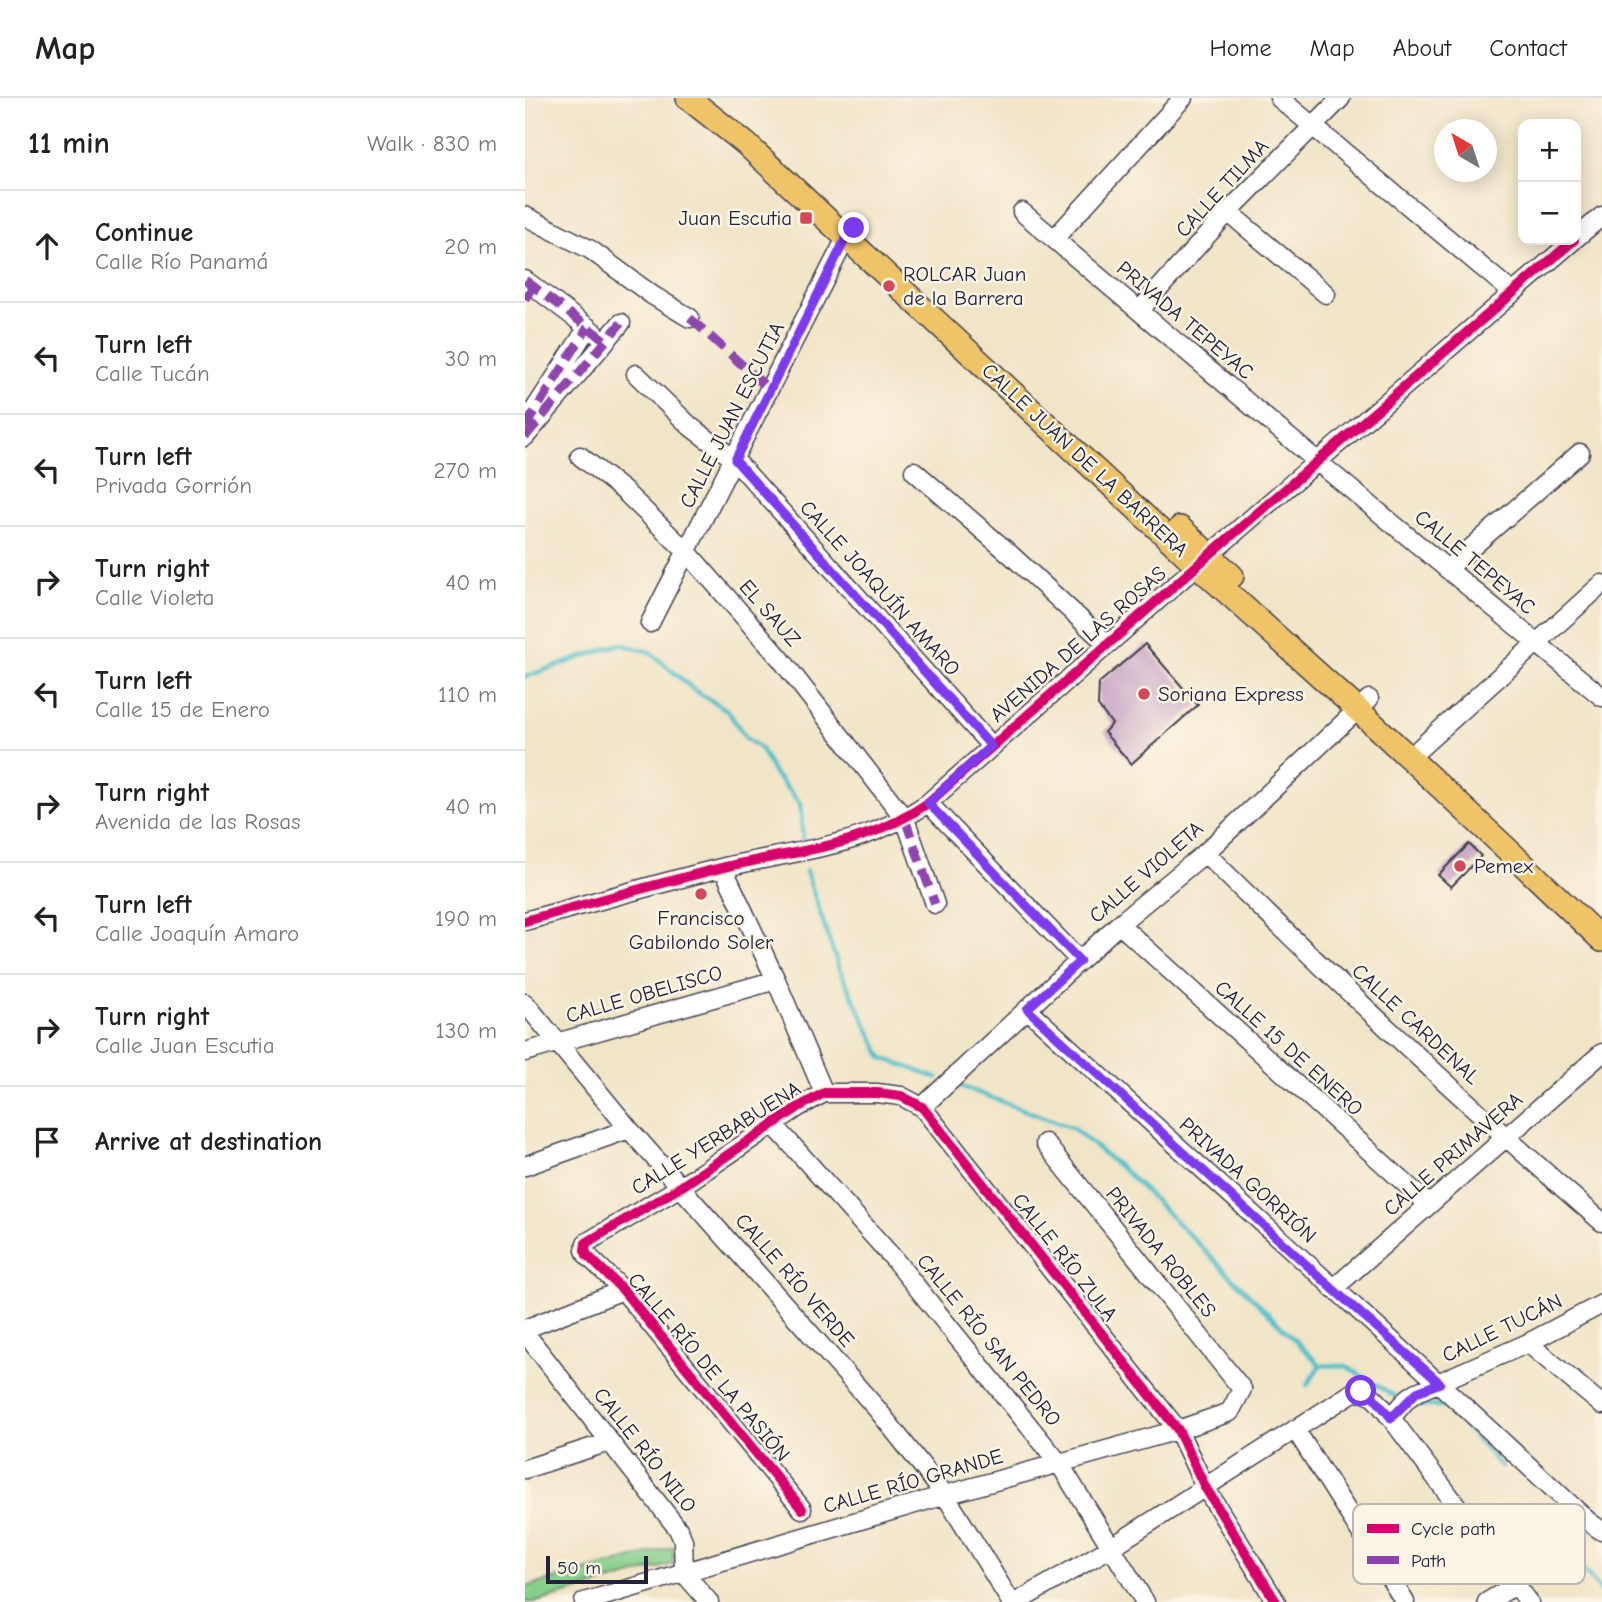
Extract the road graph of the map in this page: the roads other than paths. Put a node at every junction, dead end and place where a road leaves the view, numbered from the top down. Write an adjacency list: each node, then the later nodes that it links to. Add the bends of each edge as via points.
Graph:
1 (688, 98): 11 (main road, CALLE JUAN DE LA BARRERA)
2 (706, 98): 11 (main road, CALLE JUAN DE LA BARRERA)
3 (1184, 98): 13 (street)
4 (1279, 98): 6 (street)
5 (1341, 98): 6 (street, CALLE TILMA)
6 (1312, 126): 8 (street, CALLE TILMA); 16 (street)
7 (1022, 212): 13 (street, PRIVADA TEPEYAC)
8 (1228, 212): 17 (street); 18 (street, CALLE TILMA)
9 (525, 216): 19 (street, via 591,250)
10 (1601, 219): 12 (street, AVENIDA DE LAS ROSAS)
11 (850, 233): 27 (street, CALLE JUAN ESCUTIA); 31 (main road, CALLE JUAN DE LA BARRERA)
12 (1581, 234)
13 (1054, 239): 18 (street, PRIVADA TEPEYAC)
14 (1568, 245): 16 (street, AVENIDA DE LAS ROSAS)
15 (528, 289): 21 (street)
16 (1512, 292): 28 (street, AVENIDA DE LAS ROSAS)
17 (1326, 295)
18 (1139, 311): 28 (street, PRIVADA TEPEYAC)
19 (690, 318)
20 (621, 324): 22 (street)
21 (588, 327): 22 (street); 24 (street)
22 (606, 341): 24 (street)
23 (636, 374): 27 (street, CALLE JOAQUÍN AMARO, via 691,427)
24 (525, 432)
25 (1580, 453): 32 (street)
26 (580, 456): 30 (street, EL SAUZ)
27 (735, 460): 30 (street, CALLE JUAN ESCUTIA); 39 (street, CALLE JOAQUÍN AMARO)
28 (1318, 462): 31 (street, AVENIDA DE LAS ROSAS); 32 (street, CALLE TEPEYAC)
29 (914, 471): 36 (street)
30 (688, 552): 34 (street, CALLE JUAN ESCUTIA); 42 (street, EL SAUZ, via 780,657)
31 (1203, 560): 36 (street, AVENIDA DE LAS ROSAS); 38 (main road, CALLE JUAN DE LA BARRERA)
32 (1447, 569): 35 (street, CALLE TEPEYAC)
33 (1602, 584): 35 (street)
34 (650, 623)
35 (1536, 643): 37 (street, CALLE TEPEYAC); 40 (street)
36 (1107, 644): 39 (street, AVENIDA DE LAS ROSAS)
37 (1602, 697)
38 (1364, 704): 40 (main road, CALLE JUAN DE LA BARRERA); 44 (street, CALLE VIOLETA)
39 (991, 746): 41 (street, AVENIDA DE LAS ROSAS)
40 (1414, 752): 43 (main road, CALLE JUAN DE LA BARRERA)
41 (928, 803): 42 (street, AVENIDA DE LAS ROSAS); 51 (street)
42 (905, 820): 45 (street, AVENIDA DE LAS ROSAS, via 862,837); 46 (street, EL SAUZ)
43 (1494, 827): 47 (main road, CALLE JUAN DE LA BARRERA); 50 (main road, CALLE JUAN DE LA BARRERA)
44 (1205, 853): 49 (street, CALLE VIOLETA); 62 (street, CALLE CARDENAL)
45 (723, 868): 48 (street, AVENIDA DE LAS ROSAS); 52 (street)
46 (935, 904)
47 (1602, 919)
48 (525, 920)
49 (1119, 924): 51 (street, CALLE VIOLETA); 66 (street, CALLE 15 DE ENERO)
50 (1602, 940)
51 (1080, 961): 54 (street, CALLE VIOLETA)
52 (776, 980): 55 (street, CALLE OBELISCO); 58 (street)
53 (525, 1003): 55 (street, CALLE RÍO VERDE)
54 (1027, 1009): 59 (street, CALLE VIOLETA); 69 (street, PRIVADA GORRIÓN)
55 (558, 1043): 56 (street, CALLE OBELISCO); 61 (street, CALLE RÍO VERDE)
56 (525, 1052)
57 (1602, 1053): 62 (street, CALLE PRIMAVERA)
58 (824, 1093): 59 (street, CALLE YERBABUENA, via 889,1095); 60 (street, CALLE YERBABUENA)
59 (922, 1107): 79 (street, CALLE RÍO ZULA)
60 (773, 1124): 65 (street, CALLE YERBABUENA); 81 (street, CALLE RÍO SAN PEDRO, via 894,1259)
61 (629, 1129): 64 (street); 65 (street, CALLE RÍO VERDE)
62 (1505, 1138): 66 (street, CALLE PRIMAVERA); 67 (street, CALLE CARDENAL)
63 (1045, 1143): 75 (street, PRIVADA ROBLES)
64 (525, 1166)
65 (682, 1186): 68 (street, CALLE YERBABUENA, via 590,1239); 84 (street, CALLE RÍO VERDE, via 877,1409)
66 (1429, 1205): 69 (street, CALLE PRIMAVERA)
67 (1602, 1222)
68 (585, 1250): 70 (street, CALLE RÍO DE LA PASIÓN)
69 (1333, 1289): 74 (street, PRIVADA GORRIÓN)
70 (622, 1290): 72 (street); 87 (street, CALLE RÍO DE LA PASIÓN)
71 (1602, 1304): 73 (street, CALLE TUCÁN)
72 (525, 1331): 80 (street, CALLE RÍO NILO)
73 (1528, 1343): 74 (street, CALLE TUCÁN); 76 (street)
74 (1440, 1383): 77 (street, CALLE TUCÁN, via 1417,1392); 86 (street, PRIVADA GORRIÓN)
75 (1242, 1389): 79 (street, CALLE RÍO GRANDE, via 1230,1412)
76 (1602, 1405)
77 (1391, 1418): 78 (street, via 1366,1392 1352,1393); 85 (street)
78 (1296, 1429): 83 (street); 89 (street)
79 (1178, 1430): 81 (street, CALLE RÍO GRANDE); 83 (street, CALLE RÍO ZULA)
80 (609, 1442): 82 (street); 92 (street, CALLE RÍO NILO, via 678,1529 683,1539)
81 (1059, 1462): 84 (street, CALLE RÍO GRANDE); 91 (street, CALLE RÍO SAN PEDRO)
82 (525, 1469)
83 (1205, 1487): 91 (street); 100 (street, CALLE RÍO ZULA)
84 (945, 1495): 92 (street, CALLE RÍO GRANDE); 97 (street, CALLE RÍO VERDE)
85 (1456, 1504)
86 (1570, 1504)
87 (802, 1509)
88 (1585, 1518): 90 (street, PRIVADA GORRIÓN)
89 (1353, 1519)
90 (1602, 1531)
91 (1110, 1548): 98 (street); 99 (street, CALLE RÍO SAN PEDRO)
92 (684, 1573): 95 (street, CALLE RÍO GRANDE); 96 (street)
93 (1394, 1584): 101 (street)
94 (1517, 1584): 102 (street); 103 (street)
95 (584, 1602)
96 (709, 1602)
97 (1011, 1602)
98 (1017, 1602)
99 (1145, 1602)
100 (1276, 1602)
101 (1405, 1602)
102 (1487, 1602)
103 (1529, 1602)

